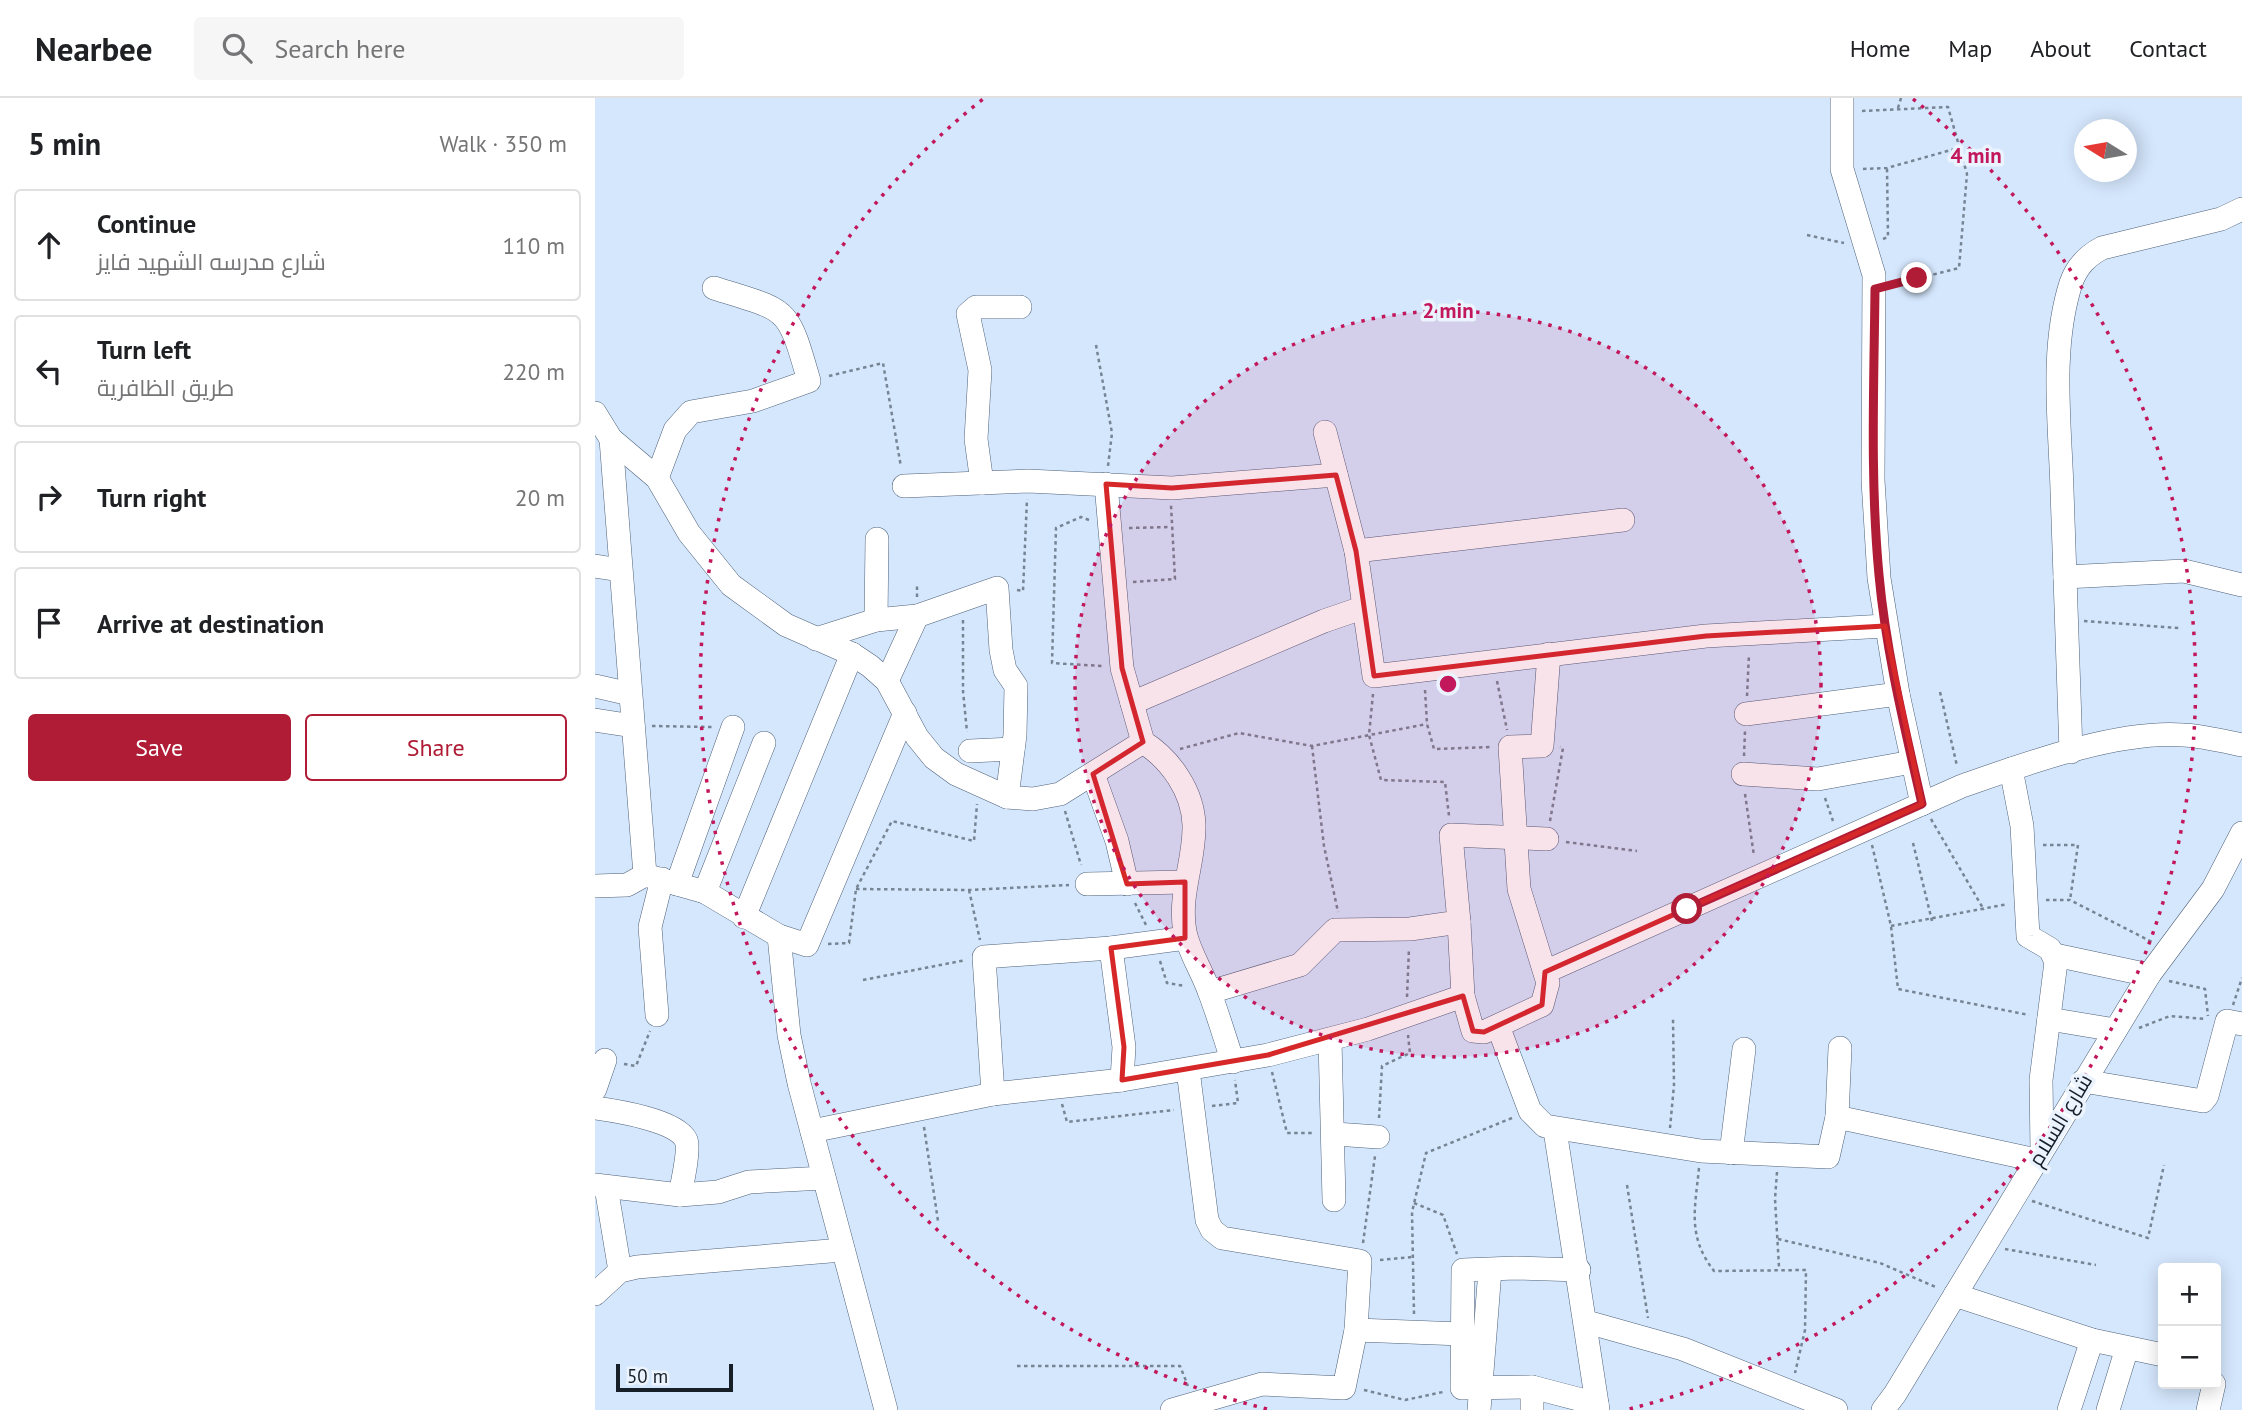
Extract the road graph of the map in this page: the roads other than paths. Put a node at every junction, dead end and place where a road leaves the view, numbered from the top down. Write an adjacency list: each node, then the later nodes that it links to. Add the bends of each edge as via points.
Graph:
1 (1841, 105): 24 (street, via 1842,169 1868,248 1875,289 1873,480)
2 (2242, 209): 19 (street, via 2221,219 2111,245 2089,255 2078,268 2063,320 2059,358)
3 (714, 288): 9 (street, via 769,305 786,316 809,381 753,401 691,412 675,430)
4 (1020, 307): 10 (street, via 976,307 968,314 980,370 976,439)
5 (595, 413): 7 (street)
6 (1325, 432): 8 (street)
7 (611, 439): 9 (street); 13 (street)
8 (1336, 475): 11 (street, via 1172,488); 16 (street)
9 (656, 478): 25 (street, via 689,533 731,585 786,625)
10 (982, 483): 11 (street); 12 (street)
11 (1106, 484): 32 (street, via 1122,668)
12 (904, 485)
13 (605, 499): 18 (street)
14 (1623, 520): 16 (street)
15 (877, 539): 23 (street)
16 (1356, 551): 21 (street)
17 (595, 566): 18 (street)
18 (620, 570): 30 (street)
19 (2065, 577): 20 (street, via 2184,572); 43 (street)
20 (2242, 585)
21 (1362, 608): 27 (street, via 1374,676); 32 (street)
22 (917, 615): 23 (street); 28 (street); 41 (street, via 997,589 1005,670 1016,684)
23 (876, 620): 25 (street)
24 (1885, 626): 27 (street, via 1749,633); 31 (street)
25 (816, 639): 26 (street)
26 (852, 654): 28 (street); 59 (street)
27 (1549, 654): 51 (street, via 1542,746 1510,747)
28 (887, 681): 33 (street)
29 (595, 686): 30 (street)
30 (630, 694): 36 (street)
31 (1898, 694): 34 (street); 44 (street)
32 (1132, 703): 40 (street)
33 (905, 713): 48 (street, via 934,758 979,787); 61 (street, via 807,945)
34 (1746, 714)
35 (595, 720): 36 (street)
36 (632, 726): 53 (street)
37 (733, 727): 53 (street)
38 (764, 743): 58 (street)
39 (2242, 745): 43 (street, via 2182,734 2153,735)
40 (1152, 748): 46 (street); 54 (street, via 1183,786 1194,826)
41 (1013, 749): 42 (street); 48 (street)
42 (970, 751)
43 (2071, 752): 45 (street)
44 (1912, 762): 47 (street, via 1818,779); 49 (street)
45 (2011, 769): 49 (street); 64 (street, via 2023,845 2028,936)
46 (1093, 774): 48 (street, via 1060,794); 56 (street, via 1117,841)
47 (1743, 774)
48 (1006, 797)
49 (1922, 804): 65 (street)
50 (2242, 833): 66 (street, شارع السلام, via 2213,890)
51 (1516, 838): 52 (street); 60 (street, via 1451,835); 65 (street, via 1519,889)
52 (1547, 839)
53 (661, 879): 57 (street); 58 (street); 69 (street, via 650,927)
54 (1185, 882): 56 (street); 62 (street)
55 (1087, 884): 56 (street)
56 (1126, 884)
57 (595, 886)
58 (705, 892): 59 (street)
59 (744, 917): 61 (street)
60 (1459, 922): 67 (street, via 1411,929 1341,928 1329,933 1300,965); 68 (street)
61 (779, 936): 87 (street, via 789,1035)
62 (1186, 938): 63 (street); 67 (street)
63 (1111, 948): 80 (street, via 1124,1047); 83 (street, via 984,957)
64 (2055, 955): 66 (street); 70 (street)
65 (1545, 972): 72 (street, via 1547,995 1542,1005)
66 (2149, 975): 73 (street, شارع السلام)
67 (1210, 992): 78 (street)
68 (1463, 996): 72 (street, via 1473,1031); 74 (street)
69 (657, 1015)
70 (2049, 1019): 73 (street); 91 (street, via 2041,1080)
71 (2234, 1022): 81 (street, via 2203,1101)
72 (1498, 1026): 86 (street, via 1530,1111 1536,1120)
73 (2115, 1030): 81 (street, شارع السلام)
74 (1330, 1040): 78 (street); 88 (street)
75 (1840, 1048): 85 (street)
76 (1744, 1049): 90 (street)
77 (605, 1060): 82 (street)
78 (1233, 1062): 79 (street)
79 (1188, 1070): 80 (street); 103 (street, via 1207,1220 1215,1233 1222,1238 1360,1261)
80 (1122, 1080): 83 (street)
81 (2083, 1081): 91 (street, شارع السلام)
82 (595, 1089)
83 (993, 1094): 87 (street)
84 (595, 1108): 94 (street, via 637,1115 682,1136 687,1146)
85 (1837, 1117): 90 (street, via 1828,1157); 91 (street)
86 (1555, 1130): 90 (street); 98 (street)
87 (812, 1131): 92 (street)
88 (1335, 1134): 89 (street); 95 (street)
89 (1378, 1138)
90 (1731, 1153)
91 (2039, 1155): 101 (street, شارع السلام)
92 (824, 1178): 94 (street, via 749,1182 718,1192); 96 (street)
93 (601, 1186): 94 (street); 99 (street)
94 (680, 1195)
95 (1334, 1200)
96 (842, 1250): 99 (street); 112 (street)
97 (1490, 1270): 98 (street); 104 (street, via 1463,1270); 108 (street)
98 (1579, 1270): 102 (street)
99 (620, 1271): 100 (street)
100 (595, 1294)
101 (1955, 1295): 105 (street); 117 (street, شارع السلام)
102 (1587, 1322): 111 (street); 116 (street, via 1651,1339)
103 (1356, 1330): 104 (street); 113 (street, via 1343,1388 1262,1384)
104 (1462, 1334): 108 (street)
105 (2092, 1340): 106 (street); 118 (street)
106 (2127, 1348): 107 (street); 119 (street)
107 (2158, 1353)
108 (1472, 1387): 109 (street); 114 (street)
109 (1532, 1387): 111 (street); 115 (street)
110 (2213, 1389): 120 (street)
111 (1597, 1407)
112 (885, 1410)
113 (1172, 1410)
114 (1479, 1410)
115 (1532, 1410)
116 (1836, 1410)
117 (1883, 1410)
118 (2069, 1410)
119 (2108, 1410)
120 (2207, 1410)

